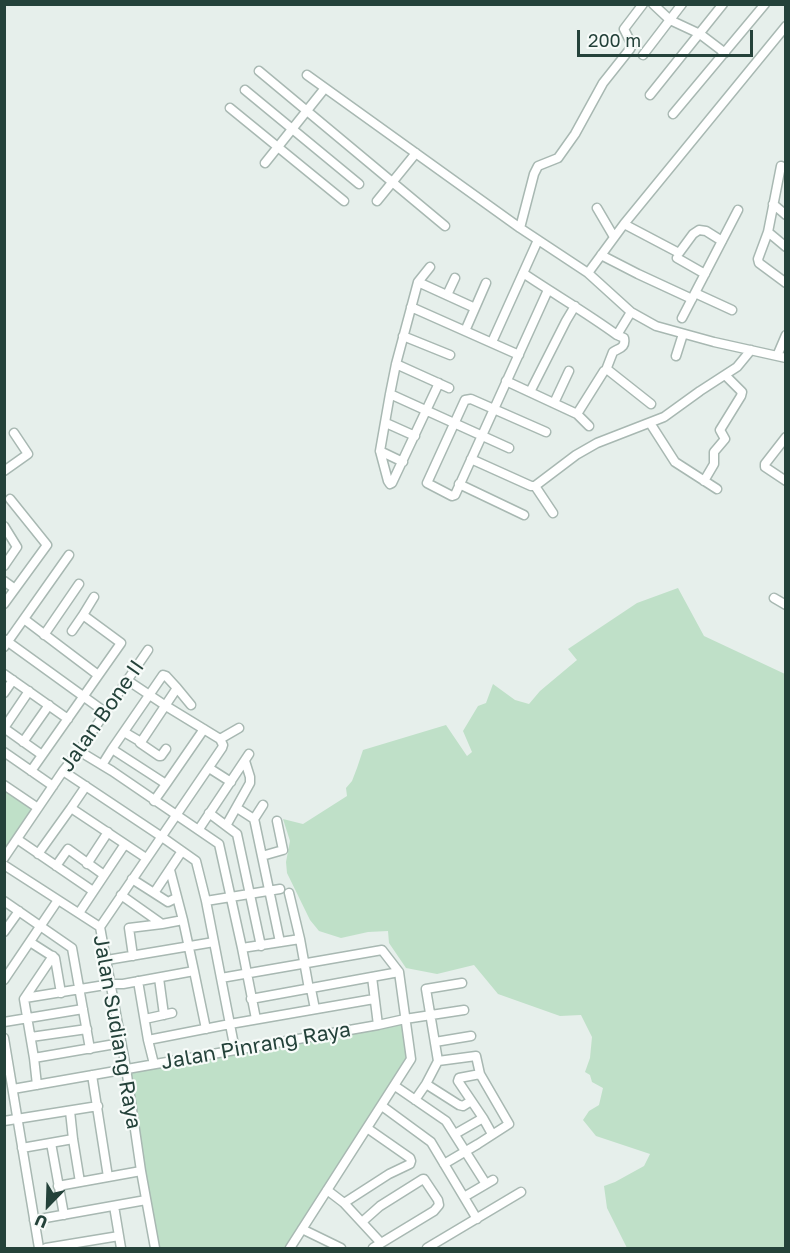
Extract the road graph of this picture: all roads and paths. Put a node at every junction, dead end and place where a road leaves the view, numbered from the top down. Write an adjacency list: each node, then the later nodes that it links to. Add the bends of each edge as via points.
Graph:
1 (643, 4): 35 (street, via 624,29 632,45 630,49 603,83 575,134 558,158 538,166)
2 (653, 4): 6 (street)
3 (682, 4): 6 (street)
4 (723, 4): 8 (street)
5 (765, 4): 9 (street)
6 (670, 20): 8 (street); 10 (street)
7 (786, 26): 33 (street)
8 (700, 33): 9 (street); 15 (street)
9 (725, 53): 18 (street)
10 (643, 55)
11 (259, 71): 17 (street)
12 (307, 75): 13 (street)
13 (325, 88): 17 (street); 21 (street)
14 (245, 90): 19 (street)
15 (650, 95)
16 (230, 108): 20 (street)
17 (307, 111): 19 (street); 25 (street)
18 (673, 114)
19 (292, 130): 20 (street); 26 (street)
20 (278, 147): 22 (street); 27 (street)
21 (416, 153): 25 (street); 35 (street)
22 (265, 163)
23 (781, 165): 24 (street)
24 (782, 179): 29 (street)
25 (392, 182): 28 (street); 34 (street)
26 (359, 184)
27 (344, 201)
28 (377, 201)
29 (773, 204): 32 (street); 36 (street)
30 (597, 208): 37 (street)
31 (738, 210): 39 (street)
32 (786, 214)
33 (624, 224): 37 (street); 39 (street, via 679,253 699,230)
34 (445, 226)
35 (520, 228): 38 (street)
36 (768, 232): 40 (street); 50 (street, via 758,261)
37 (614, 237): 41 (street)
38 (538, 240): 44 (street); 45 (street)
39 (722, 241): 46 (street)
40 (786, 247)
41 (601, 255): 45 (street); 53 (street)
42 (677, 258): 46 (street)
43 (430, 267): 48 (street)
44 (523, 273): 51 (street); 65 (street)
45 (588, 273): 58 (street)
46 (705, 273): 53 (street)
47 (455, 278): 52 (street)
48 (418, 282): 52 (street); 55 (street)
49 (486, 283): 56 (street)
50 (786, 283)
51 (548, 290): 54 (street); 67 (street)
52 (447, 295): 56 (street)
53 (693, 296): 57 (street); 59 (street)
54 (575, 306): 62 (street); 79 (street)
55 (411, 307): 60 (street); 64 (street)
56 (475, 308): 60 (street)
57 (732, 310)
58 (631, 312): 61 (street, via 656,326); 62 (street)
59 (682, 318)
60 (465, 331): 65 (street)
61 (683, 334): 66 (street); 69 (street)
62 (617, 335): 72 (street, via 624,339 624,344 613,352)
63 (786, 335): 70 (street)
64 (404, 336): 68 (street); 71 (street)
65 (492, 342): 67 (street)
66 (751, 350): 70 (street); 74 (street)
67 (519, 355): 75 (street)
68 (450, 356)
69 (676, 356)
70 (782, 357)
71 (396, 364): 76 (street); 78 (street)
72 (606, 370): 81 (street); 84 (street)
73 (568, 371): 80 (street)
74 (725, 375): 87 (street); 99 (street, via 742,392 720,430 725,439 714,452 714,464)
75 (506, 381): 79 (street); 82 (street)
76 (439, 383): 77 (street); 83 (street)
77 (449, 388)
78 (390, 393): 83 (street); 86 (street)
79 (530, 393): 80 (street)
80 (554, 403): 84 (street)
81 (651, 404)
82 (495, 409): 85 (street, via 469,399); 89 (street); 91 (street)
83 (427, 410): 85 (street); 92 (street)
84 (577, 414): 88 (street)
85 (454, 422): 91 (street); 101 (street, via 427,483 452,496)
86 (386, 423): 92 (street); 95 (street)
87 (650, 423): 99 (street, via 675,462); 102 (street, via 597,443)
88 (589, 426)
89 (546, 432)
90 (14, 433): 98 (street, via 28,454)
91 (482, 435): 94 (street); 96 (street)
92 (415, 436): 97 (street)
93 (786, 437): 100 (street, via 765,464)
94 (509, 448)
95 (380, 451): 97 (street); 97 (street, via 390,484)
96 (471, 459): 101 (street); 102 (street)
97 (403, 462)
98 (4, 471)
99 (704, 481): 103 (street)
100 (786, 481)
101 (459, 484): 106 (street)
102 (535, 486): 105 (street)
103 (717, 489)
104 (10, 499): 112 (street, via 46,542)
105 (553, 513)
106 (524, 515)
107 (4, 526): 109 (street, via 17,547)
108 (69, 555): 118 (street)
109 (5, 563)
110 (4, 581): 112 (street)
111 (79, 584): 120 (street)
112 (15, 589): 115 (street)
113 (94, 597): 117 (street)
114 (774, 598): 116 (street)
115 (5, 603)
116 (786, 605)
117 (83, 615): 119 (street); 124 (street, via 121,643)
118 (24, 620): 120 (street); 121 (street)
119 (72, 631)
120 (44, 635): 124 (street)
121 (6, 643): 131 (street)
122 (148, 650): 126 (street, Jalan Bone II)
123 (4, 674): 125 (street)
124 (98, 675): 131 (street)
125 (14, 680): 128 (street); 129 (street)
126 (127, 680): 130 (street); 135 (street, Jalan Bone II)
127 (177, 688): 130 (street, via 163,675); 133 (street); 134 (street)
128 (29, 691): 132 (street); 137 (street)
129 (4, 693)
130 (149, 695): 134 (street); 140 (street)
131 (83, 697): 135 (street); 136 (street)
132 (49, 705): 136 (street); 142 (street)
133 (191, 705)
134 (166, 706): 139 (street); 143 (street)
135 (105, 712): 146 (street, Jalan Bone II)
136 (68, 719): 148 (street)
137 (4, 728): 142 (street)
138 (239, 728): 141 (street)
139 (204, 729): 141 (street); 155 (street)
140 (124, 732): 143 (street); 144 (street)
141 (220, 739): 150 (street, via 222,748)
142 (23, 742): 148 (street)
143 (140, 743): 145 (street, via 159,756)
144 (112, 749): 149 (street); 155 (street)
145 (166, 749)
146 (79, 751): 149 (street); 152 (street, Jalan Bone II)
147 (4, 752): 151 (street)
148 (42, 755): 151 (street)
149 (102, 765): 158 (street)
150 (209, 768): 153 (street); 164 (street)
151 (31, 771): 154 (street)
152 (63, 771): 154 (street, Jalan Bone II); 157 (street)
153 (231, 782): 162 (street, via 247,758 250,783); 163 (street)
154 (55, 784): 160 (street, Jalan Bone II)
155 (166, 784): 158 (street)
156 (4, 785): 160 (street)
157 (86, 786): 161 (street); 170 (street)
158 (154, 801): 164 (street)
159 (263, 805): 165 (street)
160 (38, 808): 171 (street, Jalan Bone II)
161 (71, 808): 169 (street); 174 (street)
162 (237, 808): 165 (street); 167 (street)
163 (209, 813): 167 (street); 168 (street)
164 (176, 816): 168 (street); 170 (street)
165 (254, 819): 175 (street)
166 (277, 822): 175 (street, via 283,850)
167 (226, 824): 189 (street, via 237,834)
168 (198, 829): 191 (street, via 219,844)
169 (108, 832): 172 (street); 178 (street)
170 (162, 837): 173 (street); 177 (street)
171 (17, 839): 174 (street); 176 (street, Jalan Bone II)
172 (125, 844): 177 (street); 182 (street)
173 (182, 851): 181 (street); 195 (street, via 196,861)
174 (38, 854): 180 (street)
175 (262, 856): 185 (street)
176 (4, 858)
177 (146, 858): 183 (street)
178 (87, 864): 180 (street, via 67,849); 182 (street)
179 (4, 865): 193 (street, Jalan Sudiang Raya)
180 (56, 866): 186 (street)
181 (170, 870): 187 (street); 192 (street)
182 (104, 875): 186 (street)
183 (132, 879): 187 (street); 190 (street)
184 (280, 889): 185 (street)
185 (269, 890): 189 (street); 206 (street)
186 (93, 891): 197 (street)
187 (154, 893): 192 (street, via 168,902)
188 (289, 893): 203 (street)
189 (249, 894): 191 (street); 208 (street)
190 (121, 895): 199 (street); 201 (street)
191 (231, 897): 195 (street); 209 (street)
192 (177, 898): 198 (street)
193 (58, 900): 197 (street, Jalan Sudiang Raya); 200 (street)
194 (4, 901): 196 (street)
195 (206, 901): 205 (street)
196 (19, 911): 200 (street); 202 (street)
197 (79, 913): 201 (street, Jalan Sudiang Raya)
198 (183, 920): 199 (street); 207 (street)
199 (162, 924): 211 (street, via 129,928)
200 (41, 926): 204 (street); 225 (street, via 72,948)
201 (100, 927): 212 (street, Jalan Sudiang Raya)
202 (6, 929)
203 (300, 939): 206 (street); 213 (street)
204 (30, 942): 210 (street); 220 (street)
205 (214, 942): 207 (street); 219 (street)
206 (280, 942): 208 (street)
207 (189, 946): 211 (street); 214 (street)
208 (261, 946): 209 (street)
209 (242, 948): 216 (street)
210 (53, 956): 226 (street); 227 (street)
211 (133, 956): 212 (street)
212 (106, 960): 223 (street, Jalan Sudiang Raya)
213 (305, 964): 215 (street, via 382,950); 216 (street); 224 (street)
214 (194, 971): 218 (street); 242 (street)
215 (399, 972): 217 (street); 237 (street)
216 (248, 974): 219 (street); 228 (street)
217 (372, 977): 224 (street); 229 (street)
218 (159, 978): 221 (street); 235 (street, via 168,1014)
219 (221, 978): 239 (street)
220 (4, 980)
221 (138, 981): 223 (street); 235 (street)
222 (462, 983): 233 (street, via 426,989)
223 (111, 984): 225 (street); 248 (street, Jalan Sudiang Raya)
224 (310, 989): 228 (street); 231 (street)
225 (80, 990): 226 (street); 230 (street)
226 (61, 993): 227 (street)
227 (25, 998): 234 (street)
228 (251, 999): 236 (street)
229 (374, 999): 231 (street); 240 (street)
230 (83, 1009): 234 (street); 241 (street)
231 (315, 1009): 236 (street)
232 (464, 1010): 233 (street, Jalan Pinrang Raya)
233 (430, 1015): 237 (street, Jalan Pinrang Raya); 247 (street)
234 (27, 1018): 238 (street); 244 (street)
235 (145, 1019): 245 (street)
236 (256, 1019): 239 (street)
237 (405, 1019): 240 (street, Jalan Pinrang Raya); 259 (street, via 411,1059)
238 (4, 1022)
239 (230, 1024): 242 (street); 250 (street)
240 (378, 1025): 250 (street, Jalan Pinrang Raya)
241 (87, 1029): 244 (street); 249 (street)
242 (206, 1029): 245 (street)
243 (471, 1036): 247 (street)
244 (31, 1037): 251 (street)
245 (148, 1040): 253 (street)
246 (5, 1042): 260 (street)
247 (435, 1042): 252 (street)
248 (121, 1043): 249 (street); 254 (street, Jalan Sudiang Raya)
249 (90, 1049): 251 (street)
250 (235, 1050): 253 (street, Jalan Pinrang Raya)
251 (34, 1058): 258 (street)
252 (438, 1062): 255 (street, via 475,1055); 257 (street)
253 (154, 1064): 254 (street, Jalan Pinrang Raya)
254 (126, 1068): 256 (street, Jalan Pinrang Raya); 277 (street, Jalan Sudiang Raya)
255 (480, 1074): 262 (street, via 458,1080); 271 (street, via 509,1124)
256 (92, 1075): 258 (street, Jalan Pinrang Raya); 263 (street)
257 (426, 1084): 261 (street); 262 (street, via 459,1105)
258 (37, 1085): 260 (street, Jalan Pinrang Raya)
259 (395, 1086): 261 (street); 264 (street)
260 (13, 1089): 267 (street)
261 (415, 1100): 270 (street, via 446,1122)
262 (471, 1101): 266 (street)
263 (98, 1106): 265 (street); 278 (street)
264 (382, 1107): 269 (street); 276 (street, via 429,1140)
265 (70, 1111): 267 (street); 272 (street)
266 (483, 1118): 270 (street); 271 (street)
267 (18, 1119): 268 (street); 274 (street)
268 (4, 1121)
269 (367, 1128): 281 (street); 285 (street, via 411,1161)
270 (455, 1134): 275 (street)
271 (492, 1134): 275 (street)
272 (73, 1139): 273 (street); 279 (street)
273 (51, 1143): 274 (street); 280 (street)
274 (22, 1148): 289 (street)
275 (465, 1150): 276 (street); 283 (street, via 489,1182)
276 (444, 1164): 283 (street)
277 (141, 1171): 278 (street); 284 (street, Jalan Sudiang Raya)
278 (108, 1177): 279 (street)
279 (80, 1182): 280 (street)
280 (58, 1186): 287 (street)
281 (327, 1191): 285 (street); 291 (street)
282 (521, 1192): 288 (street)
283 (464, 1197): 288 (street)
284 (146, 1200): 286 (street); 298 (street, Jalan Sudiang Raya)
285 (344, 1203): 290 (street)
286 (114, 1206): 287 (street); 292 (street)
287 (64, 1215): 289 (street)
288 (477, 1219): 302 (street)
289 (34, 1220): 295 (street)
290 (362, 1222): 293 (street); 293 (street, via 424,1179 438,1200 438,1208)
291 (302, 1230): 299 (street); 300 (street)
292 (119, 1236): 294 (street); 297 (street)
293 (381, 1243): 301 (street)
294 (69, 1247): 296 (street)
295 (39, 1248)
296 (46, 1248)
297 (121, 1248)
298 (155, 1248)
299 (291, 1248)
300 (340, 1248)
301 (373, 1248)
302 (427, 1248)

